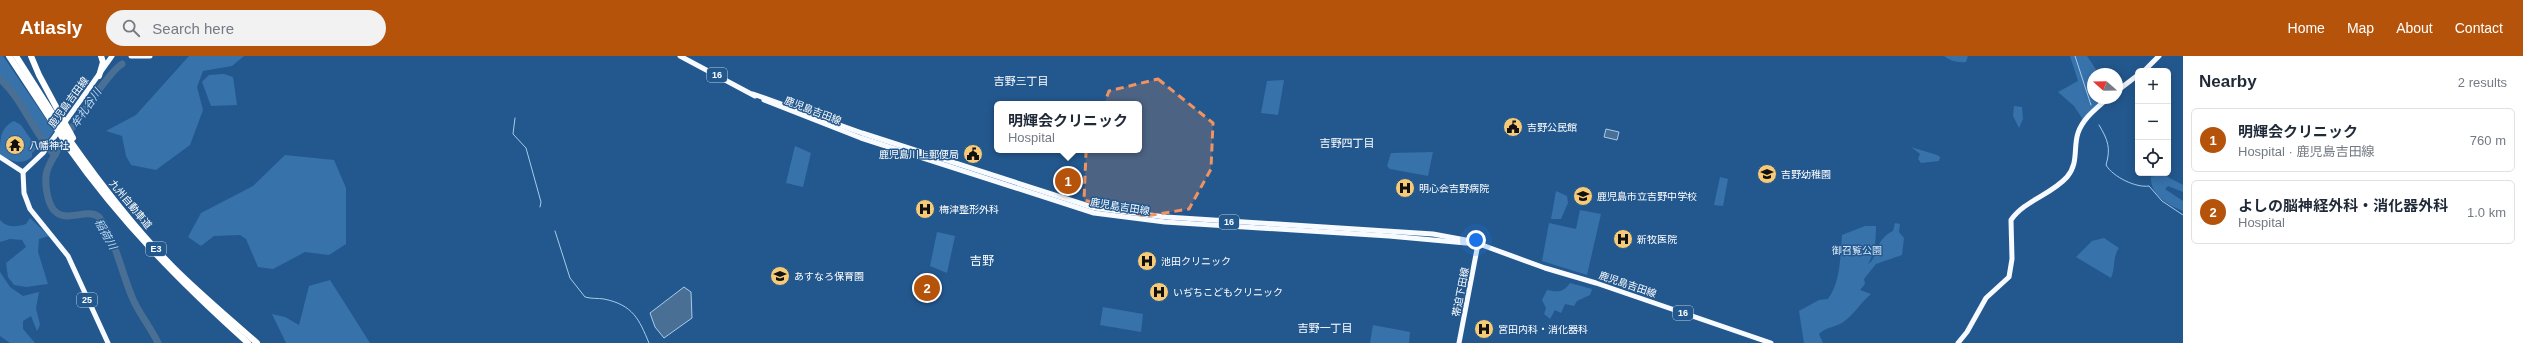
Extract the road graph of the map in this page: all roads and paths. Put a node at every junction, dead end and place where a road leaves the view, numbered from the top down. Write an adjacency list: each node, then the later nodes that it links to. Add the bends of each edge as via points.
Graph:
1 (6, 56): 15 (highway)
2 (9, 56): 15 (highway, 九州自動車道 / E3)
3 (16, 56): 17 (highway, 九州自動車道 / E3)
4 (31, 56): 17 (highway)
5 (102, 56): 12 (highway)
6 (112, 56): 12 (main road, 鹿児島吉田線)
7 (131, 56): 8 (main road)
8 (150, 56)
9 (680, 56): 21 (main road, 鹿児島吉田線 / 16, via 802,117 1094,213 1165,222)
10 (2159, 56): 11 (main road)
11 (2147, 68)
12 (99, 76): 20 (main road, 鹿児島吉田線, via 42,154)
13 (2135, 77): 14 (main road)
14 (2123, 86)
15 (29, 87): 17 (highway, 九州自動車道 / E3)
16 (2101, 104): 27 (main road, via 2088,116 2081,128 2074,165 2068,176 2034,202 2023,206 2011,220 2012,253 2009,277 1986,298)
17 (58, 122): 18 (highway, bridge); 18 (highway, 九州自動車道 / E3, bridge)
18 (71, 142): 23 (highway, 九州自動車道 / E3, via 101,194 146,246); 24 (highway, 九州自動車道 / E3, via 108,192 174,268)
19 (0, 157): 20 (main road)
20 (23, 172): 22 (main road, 25, via 24,193 30,209 68,256)
21 (1478, 244): 25 (main road, 帯迫下田線); 26 (main road, 鹿児島吉田線 / 16)
22 (108, 343)
23 (248, 343)
24 (256, 343)
25 (1459, 343)
26 (1771, 343)
27 (1958, 343)

